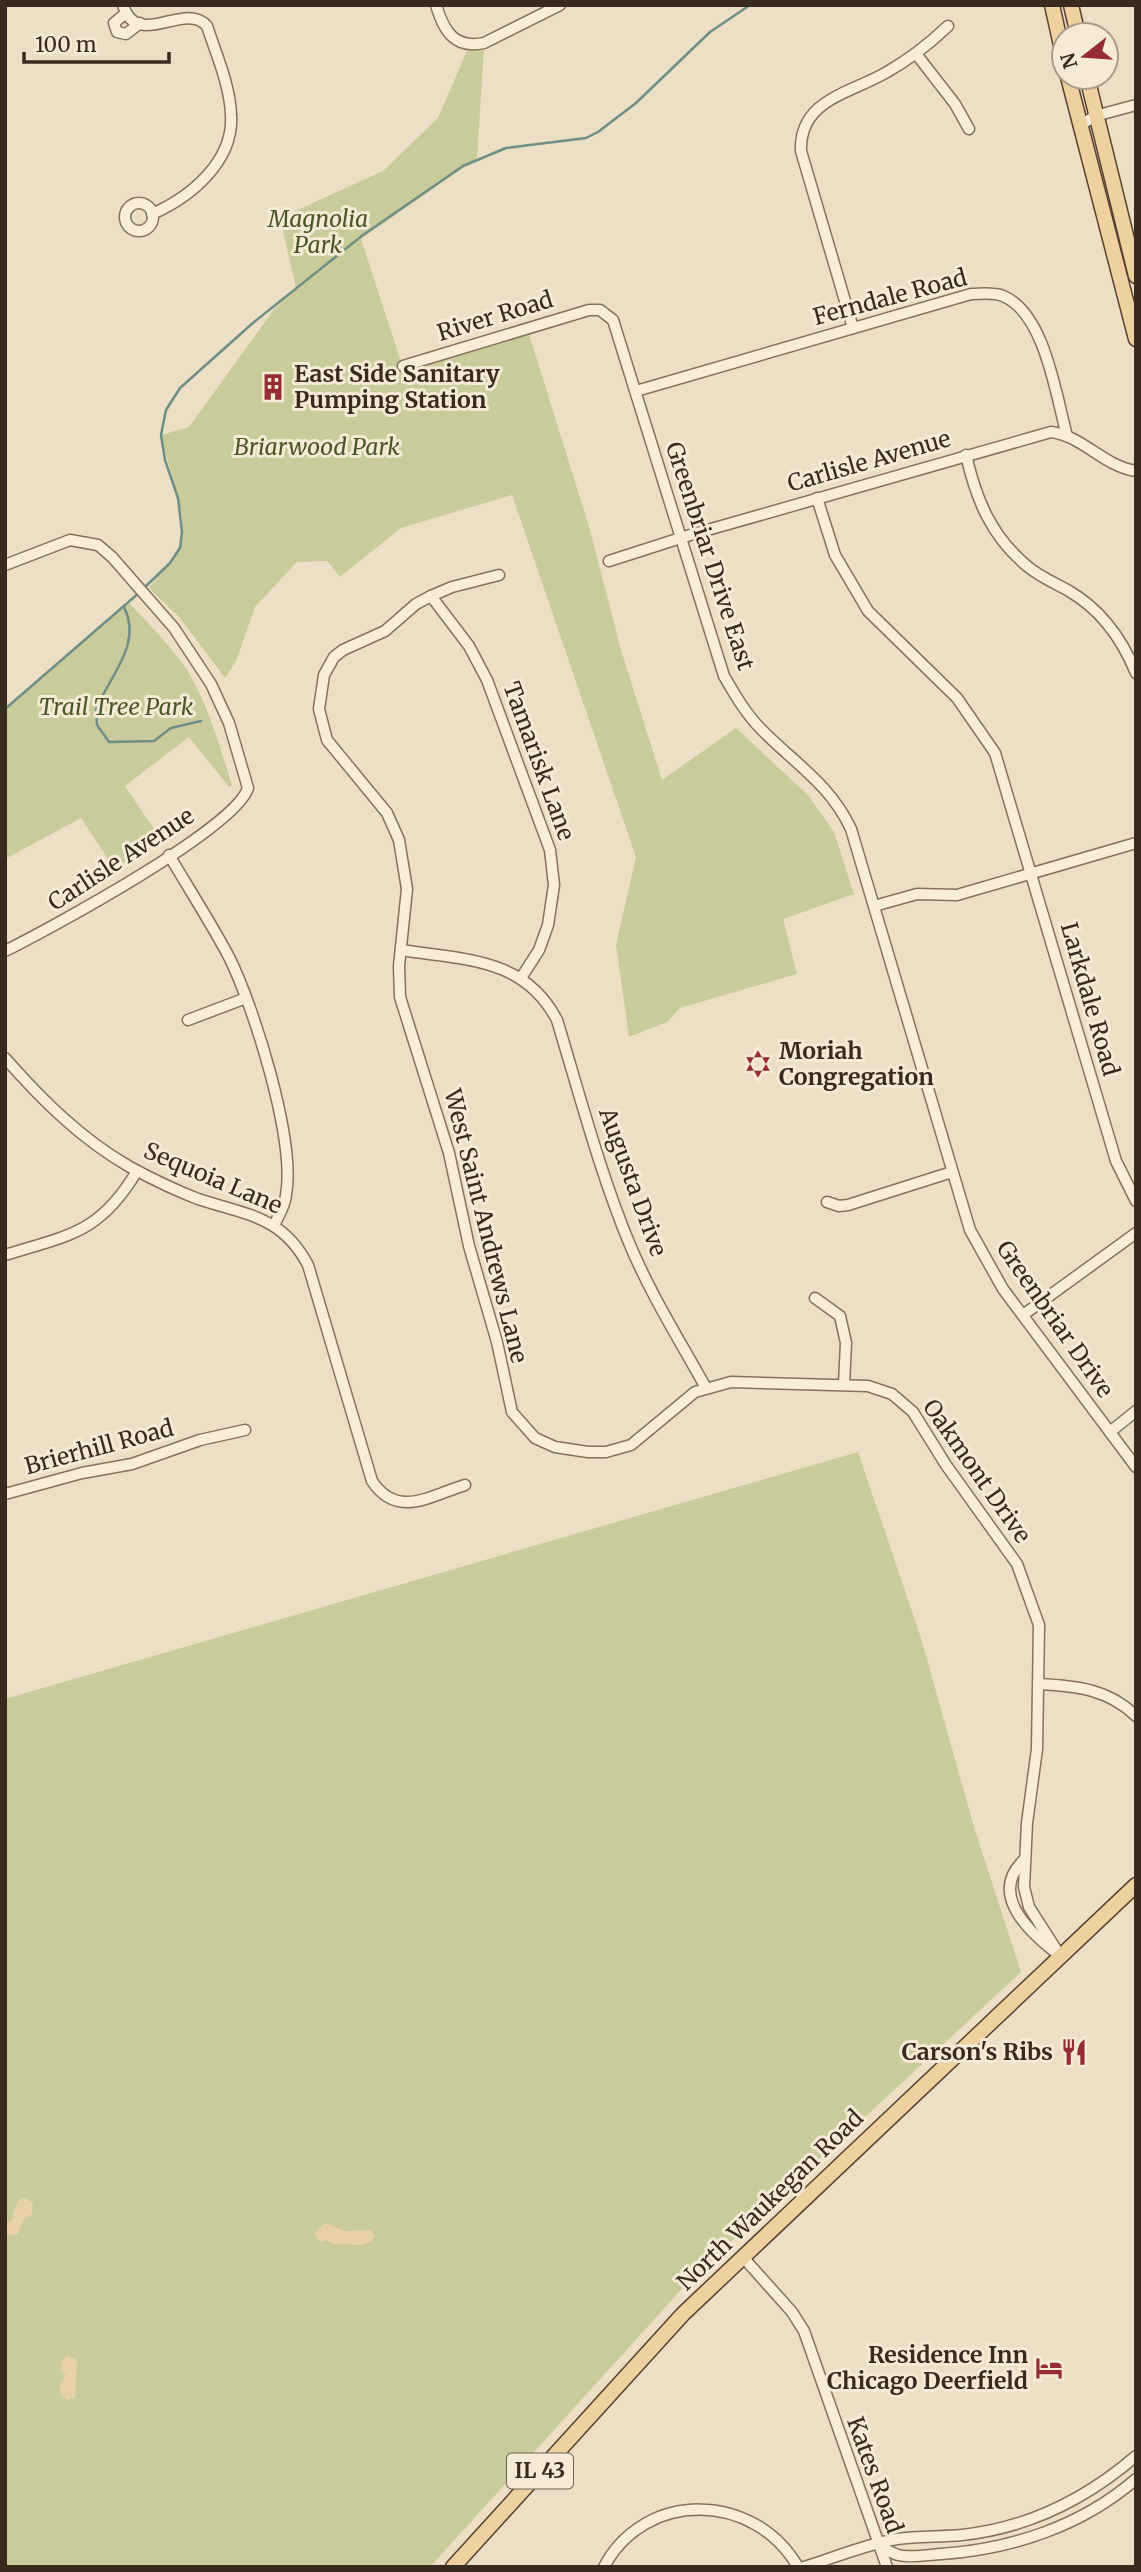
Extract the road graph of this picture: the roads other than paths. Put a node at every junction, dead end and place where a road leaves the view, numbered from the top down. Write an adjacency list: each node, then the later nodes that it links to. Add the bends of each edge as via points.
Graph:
1 (436, 5): 2 (street, via 446,31 459,43 484,43)
2 (560, 5)
3 (124, 9): 4 (street); 4 (street, via 114,23 117,33 126,34)
4 (140, 23): 13 (street, via 191,13 201,16 231,114 226,148 211,171 174,204)
5 (948, 26): 6 (street)
6 (916, 55): 12 (street, via 950,96); 17 (street, via 822,103 801,141)
7 (1071, 91): 11 (main road)
8 (1090, 91): 10 (main road)
9 (1136, 105): 10 (street)
10 (1095, 116): 11 (street); 14 (main road)
11 (1079, 127): 15 (main road)
12 (969, 129)
13 (152, 214)
14 (1136, 276)
15 (1129, 291): 18 (main road)
16 (600, 310): 19 (street, River Road, via 566,315); 20 (street, Greenbriar Drive East, via 614,320)
17 (853, 328): 20 (street, Ferndale Road); 21 (street, Ferndale Road, via 971,294 1003,296 1027,314 1034,326)
18 (1136, 339)
19 (403, 366)
20 (636, 391): 25 (street, Greenbriar Drive East)
21 (1067, 436): 22 (street, Carlisle Avenue, via 1035,435); 23 (street, via 1104,461)
22 (966, 455): 24 (street, Carlisle Avenue); 30 (street, via 974,487 994,530 1028,567 1100,615 1118,637)
23 (1136, 471)
24 (817, 498): 25 (street, Carlisle Avenue); 34 (street, Larkdale Road, via 849,582 888,633 957,698 995,753)
25 (680, 538): 26 (street, Carlisle Avenue); 33 (street, Greenbriar Drive East, via 724,676 762,730 826,787 846,819)
26 (609, 561)
27 (5, 565): 32 (street, Carlisle Avenue, via 55,543 97,545 191,650 211,684 229,723 248,788 225,815)
28 (499, 575): 29 (street, West Saint Andrews Lane)
29 (431, 596): 36 (street, West Saint Andrews Lane, via 385,631 334,657 320,694 327,740 387,813 400,840 407,889); 38 (street, Tamarisk Lane, via 469,646 487,680 550,849 554,885 548,925)
30 (1136, 673)
31 (1136, 844): 34 (street)
32 (169, 855): 37 (street, Carlisle Avenue, via 63,923); 39 (street, via 229,958)
33 (861, 864): 35 (street, Greenbriar Drive)
34 (1031, 874): 35 (street, via 957,895 917,894); 44 (street, Larkdale Road, via 1116,1161)
35 (874, 906): 43 (street, Greenbriar Drive)
36 (401, 950): 38 (street, via 483,961); 56 (street, West Saint Andrews Lane, via 401,1006 446,1141 469,1246 498,1342 507,1398 518,1422)
37 (5, 951)
38 (522, 978): 52 (street, Augusta Drive, via 542,995 557,1020 602,1171 630,1245)
39 (246, 998): 40 (street); 46 (street, via 270,1074 285,1158 286,1197)
40 (188, 1020)
41 (5, 1058): 42 (street, Sequoia Lane, via 61,1118)
42 (137, 1171): 46 (street, Sequoia Lane); 48 (street, via 115,1206 85,1230)
43 (952, 1172): 45 (street, via 848,1205); 50 (street, Greenbriar Drive, via 982,1255)
44 (1136, 1201)
45 (827, 1202)
46 (274, 1225): 58 (street, Sequoia Lane, via 291,1238 308,1265 372,1481 385,1496 405,1504)
47 (1136, 1233): 50 (street)
48 (5, 1255)
49 (815, 1298): 51 (street, via 840,1316 846,1343)
50 (1023, 1315): 55 (street, Greenbriar Drive)
51 (844, 1384): 52 (street, Oakmont Drive, via 740,1381); 60 (street, Oakmont Drive, via 879,1388 913,1412 1017,1564 1039,1625)
52 (706, 1388): 56 (street, Oakmont Drive, via 695,1392 642,1438 620,1449 568,1451)
53 (1136, 1411): 55 (street)
54 (245, 1430): 59 (street, Brierhill Road, via 132,1464)
55 (1110, 1432): 57 (street, Greenbriar Drive)
56 (546, 1444)
57 (1136, 1467)
58 (466, 1485)
59 (5, 1494)
60 (1039, 1684): 61 (street, via 1098,1691); 63 (street, Oakmont Drive, via 1037,1749 1024,1860 1014,1870 1010,1885 1025,1928)
61 (1136, 1716)
62 (1136, 1885): 63 (main road, North Waukegan Road / IL 43)
63 (1061, 1957): 64 (main road, North Waukegan Road / IL 43)
64 (742, 2256): 67 (street, Kates Road, via 804,2331); 68 (main road, North Waukegan Road / IL 43, via 683,2314)
65 (1136, 2456): 67 (street, via 1069,2503 1022,2522 963,2535 895,2539)
66 (1136, 2479): 67 (street, via 1053,2530 1003,2545 962,2553 898,2555)
67 (878, 2545): 71 (street); 72 (street, Kates Road)
68 (453, 2567)
69 (604, 2567): 70 (street, via 612,2552 642,2525 697,2508 735,2513 752,2521 788,2549)
70 (798, 2567)
71 (804, 2567)
72 (887, 2567)

